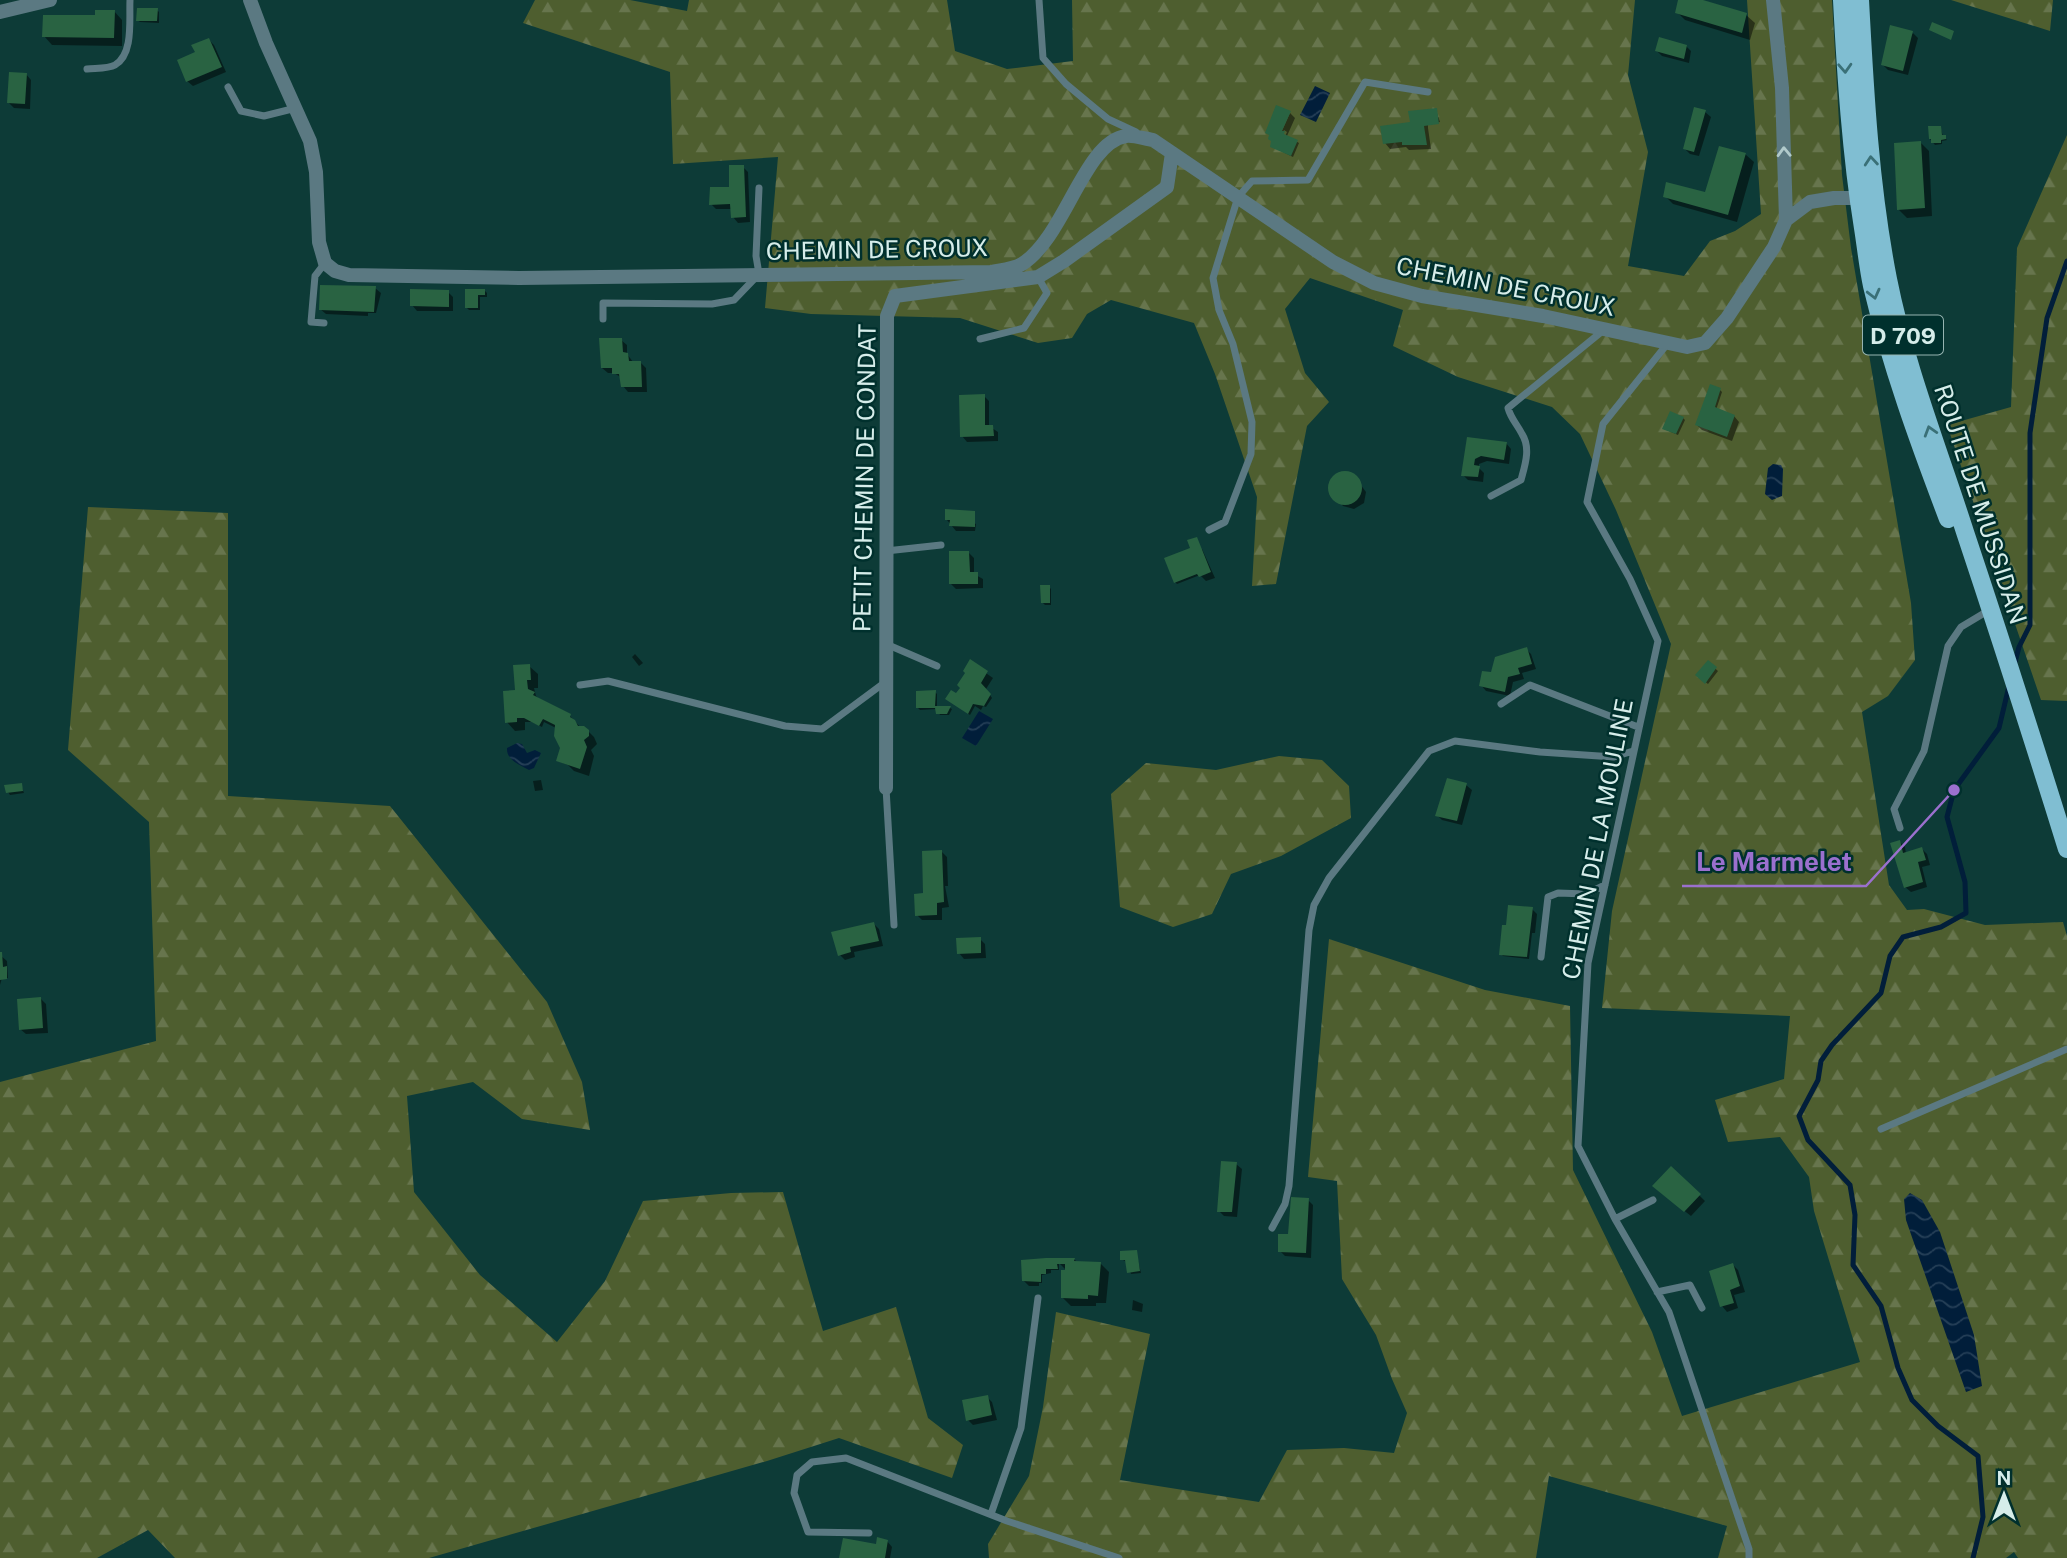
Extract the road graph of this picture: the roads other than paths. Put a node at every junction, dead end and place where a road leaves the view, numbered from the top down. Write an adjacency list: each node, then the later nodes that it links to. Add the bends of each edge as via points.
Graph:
1 (50, 0): 8 (street)
2 (130, 0): 9 (lane, via 124,58 113,66)
3 (250, 0): 12 (street)
4 (1039, 0): 13 (lane, via 1042,58 1066,85 1108,119)
5 (1773, 0): 18 (street, one-way to 5, via 1782,88)
6 (1842, 0): 17 (main road, ROUTE DE MUSSIDAN / D 709, one-way to 17, via 1846,79)
7 (1860, 0): 17 (main road, ROUTE DE MUSSIDAN / D 709, one-way to 7)
8 (1, 10)
9 (87, 69)
10 (228, 87): 12 (lane, via 241,111 264,116)
11 (1428, 92): 16 (lane, via 1365,82 1308,180 1252,181)
12 (297, 107): 19 (street, via 316,172 319,242)
13 (1153, 140): 14 (street, CHEMIN DE CROUX); 20 (street, CHEMIN DE CROUX, via 1126,136 1103,147 1041,248 1020,265 991,272)
14 (1172, 153): 16 (street, CHEMIN DE CROUX); 21 (street, PETIT CHEMIN DE CONDAT, via 1167,187)
15 (759, 188): 20 (lane)
16 (1238, 197): 24 (street, CHEMIN DE CROUX, via 1333,262 1374,283); 28 (lane, via 1213,278 1247,398 1251,454 1225,522)
17 (1866, 198): 18 (street, via 1810,202); 31 (main road, ROUTE DE MUSSIDAN / D 709, one-way to 31, via 1872,284 1893,363); 33 (main road, ROUTE DE MUSSIDAN / D 709, one-way to 17, via 1909,360)
18 (1786, 220): 26 (street, CHEMIN DE CROUX, via 1743,295 1705,343 1687,347)
19 (325, 263): 20 (street, CHEMIN DE CROUX, via 349,275 372,276); 23 (lane, via 315,276 311,322)
20 (759, 274): 22 (lane, via 734,300 603,303)
21 (1038, 277): 25 (lane, via 1047,293 1024,328); 30 (street, PETIT CHEMIN DE CONDAT, via 895,296 887,316)
22 (603, 319)
23 (324, 323)
24 (1605, 329): 26 (street, CHEMIN DE CROUX); 27 (lane, via 1508,408 1524,436 1527,457 1521,480)
25 (980, 339)
26 (1668, 342): 38 (lane, CHEMIN DE LA MOULINE, via 1603,424 1587,502 1658,641)
27 (1491, 496)
28 (1209, 530)
29 (941, 545): 30 (lane)
30 (885, 551): 32 (street, PETIT CHEMIN DE CONDAT)
31 (1986, 612): 33 (main road, D 709); 41 (lane, via 1961,627 1948,646 1924,751 1894,809)
32 (885, 643): 34 (lane); 35 (street, PETIT CHEMIN DE CONDAT)
33 (2005, 658): 42 (main road, ROUTE DE MUSSIDAN / D 709)
34 (937, 666)
35 (885, 683): 36 (lane, via 822,729 785,726 608,681); 40 (street, PETIT CHEMIN DE CONDAT)
36 (580, 685)
37 (1501, 704): 38 (lane, via 1530,685)
38 (1638, 727): 39 (lane, CHEMIN DE LA MOULINE)
39 (1633, 751): 43 (lane, CHEMIN DE LA MOULINE); 50 (lane, via 1614,757 1455,741 1429,751 1329,878 1314,905 1309,929 1289,1186)
40 (886, 788): 44 (lane)
41 (1900, 828)
42 (2067, 849)
43 (1605, 885): 45 (lane, via 1586,894 1548,897); 49 (lane, CHEMIN DE LA MOULINE, via 1588,963 1578,1146)
44 (894, 925)
45 (1541, 957)
46 (2067, 1049): 47 (lane)
47 (1881, 1129)
48 (1653, 1200): 49 (lane)
49 (1615, 1220): 51 (lane, CHEMIN DE LA MOULINE)
50 (1272, 1228)
51 (1657, 1292): 53 (lane, via 1690,1285); 57 (lane, CHEMIN DE LA MOULINE, via 1670,1312)
52 (1038, 1298): 54 (lane, via 1021,1429)
53 (1702, 1308)
54 (990, 1514): 55 (lane, via 846,1458 812,1462 797,1475 794,1493 807,1532); 56 (lane)
55 (870, 1533)
56 (1119, 1558)
57 (1749, 1558)

